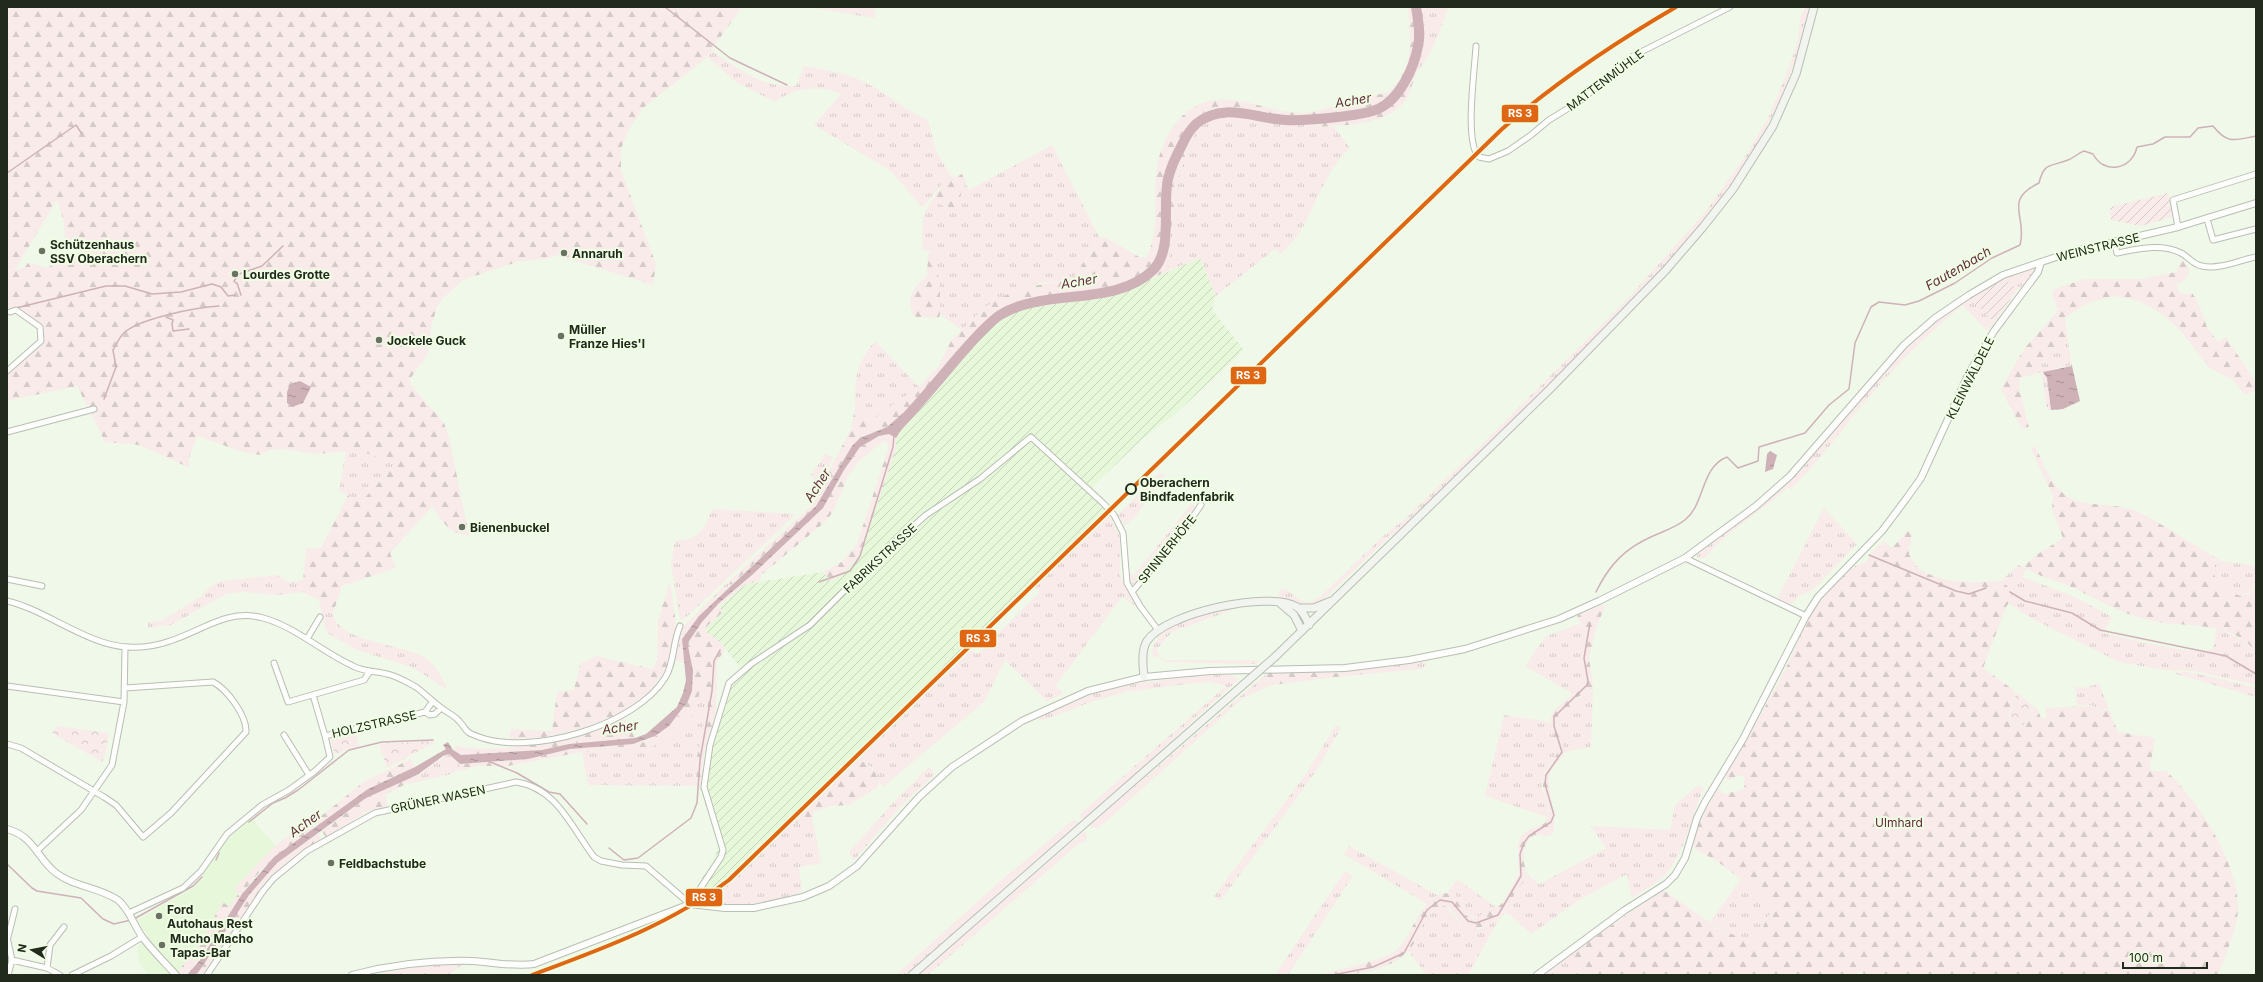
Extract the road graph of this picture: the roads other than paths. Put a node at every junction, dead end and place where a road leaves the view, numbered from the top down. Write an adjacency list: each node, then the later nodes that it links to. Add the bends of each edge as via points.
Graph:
1 (1730, 7): 3 (street, MATTENMÜHLE, via 1633,56 1580,101 1549,120 1515,147 1489,159 1479,157 1473,148 1471,118)
2 (1814, 7): 21 (main road, via 1796,74 1774,126 1733,189 1703,227 1666,270 1550,389)
3 (1476, 46)
4 (2256, 174): 7 (street, via 2174,200)
5 (2256, 203): 6 (street, WEINSTRASSE)
6 (2207, 218): 7 (street, WEINSTRASSE); 8 (street, via 2213,240)
7 (2178, 227): 9 (street, WEINSTRASSE)
8 (2256, 229)
9 (2114, 242): 10 (street, via 2117,253 2147,247 2170,249 2203,267); 11 (street, WEINSTRASSE)
10 (2256, 257)
11 (2041, 262): 17 (street, WEINSTRASSE, via 2003,276 1947,309 1904,346 1790,476 1756,506); 25 (street, KLEINWÄLDELE, via 2038,272 1994,331 1969,373 1921,478 1882,531 1818,598)
12 (10, 312): 13 (street, via 16,310 40,327 41,341)
13 (7, 371)
14 (94, 409): 15 (street)
15 (7, 432)
16 (1201, 505): 20 (street, SPINNERHÖFE, via 1178,538)
17 (1686, 558): 25 (street); 35 (street, WEINSTRASSE, via 1559,619 1465,649 1409,660 1345,668 1210,671)
18 (7, 579): 19 (street)
19 (42, 586)
20 (1132, 592): 29 (street, FABRIKSTRASSE); 50 (street, FABRIKSTRASSE, via 1127,583 1123,533 1114,515 1031,437 980,480 926,515 877,558 810,625 751,664 729,682 710,745 704,787 723,850)
21 (1335, 599): 24 (main road, via 1314,608); 27 (main road)
22 (7, 601): 32 (street, via 82,633)
23 (1280, 602): 24 (main road); 29 (main road, via 1248,602 1206,610); 30 (main road, via 1294,615)
24 (1298, 608): 27 (main road)
25 (1806, 616): 65 (street, KLEINWÄLDELE, via 1743,739 1702,807 1685,858 1675,875 1666,884 1625,910)
26 (320, 617): 31 (street)
27 (1308, 625): 30 (main road)
28 (680, 626): 41 (street, via 673,662 656,690 622,716 590,728 537,741 511,742 482,738 465,731 459,720)
29 (1158, 630): 35 (main road, via 1145,646)
30 (1302, 631): 64 (main road, bridge)
31 (306, 639): 32 (street, via 286,626 264,618 236,615 171,641 146,647); 34 (street, via 342,661)
32 (125, 647): 37 (street)
33 (274, 663): 38 (street, via 288,702)
34 (370, 671): 38 (street, via 364,680); 39 (street, via 388,674 404,681)
35 (1144, 677): 50 (street, WEINSTRASSE, via 1088,691 1058,703 988,742 952,767 919,797 857,866 829,886 803,897 754,908)
36 (7, 686): 40 (street)
37 (126, 688): 40 (street); 47 (street, via 213,682 222,686 244,717 246,732 171,813 143,838 116,805)
38 (313, 695): 44 (street)
39 (433, 701): 41 (street); 42 (street, HOLZSTRASSE)
40 (124, 702): 47 (street, via 115,758)
41 (441, 708): 42 (street, HOLZSTRASSE, via 435,714)
42 (425, 712): 44 (street, HOLZSTRASSE)
43 (284, 736): 46 (street)
44 (325, 736): 46 (street, HOLZSTRASSE, via 330,757)
45 (7, 744): 47 (street, via 20,748)
46 (309, 775): 52 (street, HOLZSTRASSE, via 262,805 227,834 201,872 183,888)
47 (95, 792): 49 (street, via 81,810)
48 (7, 829): 49 (street, via 21,834)
49 (38, 850): 52 (street, via 59,876 110,896)
50 (690, 904): 62 (street, GRÜNER WASEN, via 646,866 622,865 594,857 545,792 531,785 516,782 374,813 307,851 274,878 263,891); 63 (street, via 534,964 441,962)
51 (15, 909): 54 (street)
52 (132, 918): 55 (street)
53 (64, 927): 57 (street, via 50,945)
54 (7, 937): 56 (street)
55 (142, 937): 60 (street); 61 (street)
56 (12, 960): 57 (street); 58 (street)
57 (47, 968): 59 (street)
58 (8, 975)
59 (60, 975)
60 (72, 975)
61 (176, 975)
62 (207, 975)
63 (352, 975)
64 (912, 975)
65 (1537, 975)

